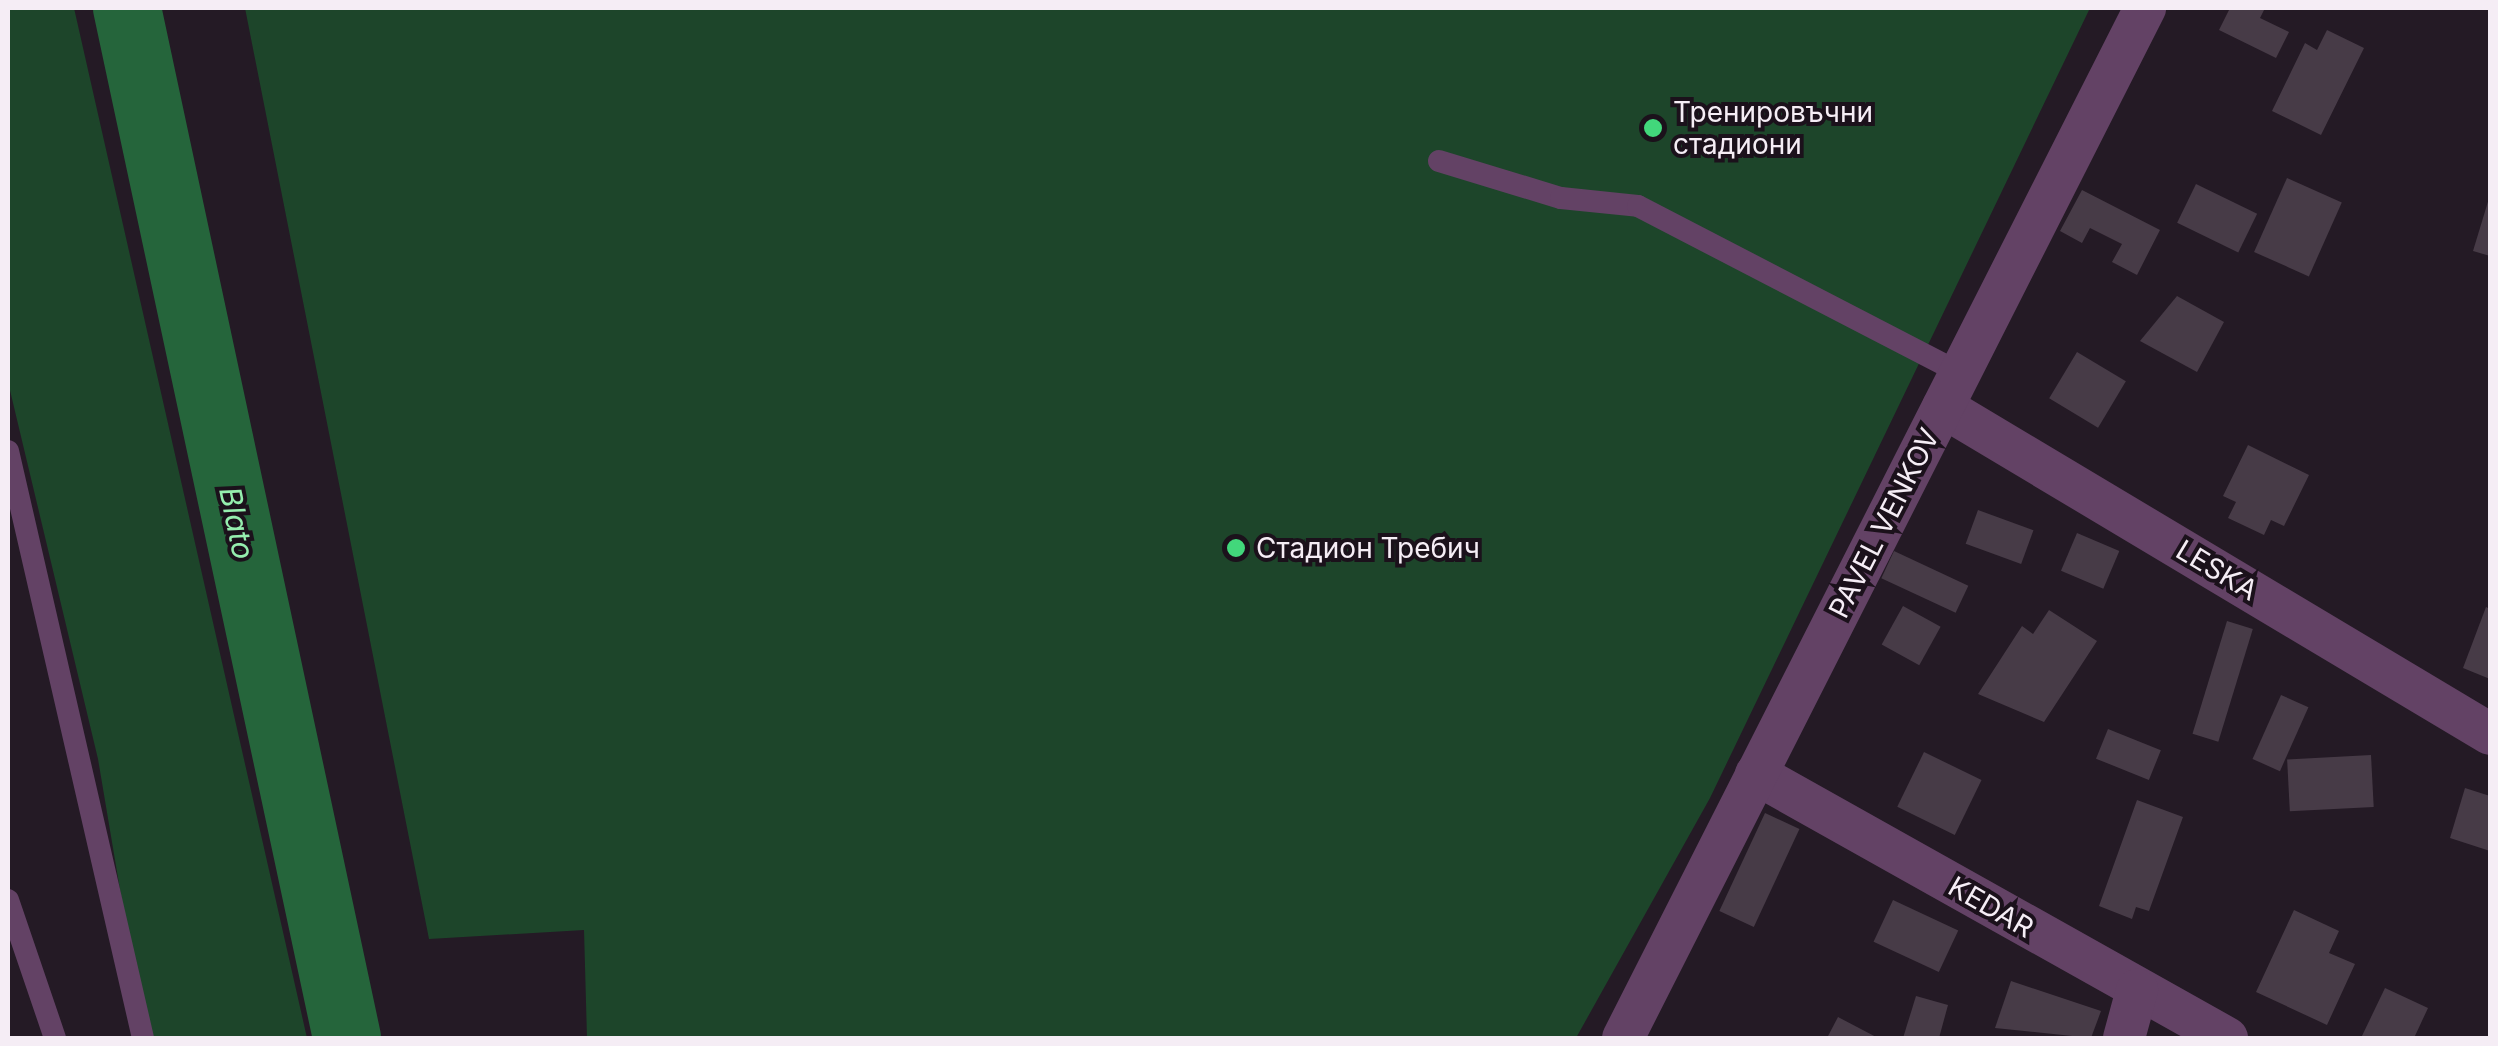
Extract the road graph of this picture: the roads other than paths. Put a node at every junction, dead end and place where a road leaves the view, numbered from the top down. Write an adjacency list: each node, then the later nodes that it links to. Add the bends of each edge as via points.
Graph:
1 (2146, 8): 3 (street, PAVEL VENKOV)
2 (1439, 161): 3 (lane, via 1561,198 1638,206)
3 (1952, 390): 5 (street, LESKA); 6 (street, PAVEL VENKOV)
4 (8, 450): 10 (lane)
5 (2490, 734)
6 (1756, 774): 8 (street, KEDAR); 11 (street, PAVEL VENKOV)
7 (8, 900): 9 (lane)
8 (2137, 990): 12 (street); 13 (street, KEDAR)
9 (54, 1038)
10 (144, 1038)
11 (1623, 1038)
12 (2124, 1038)
13 (2227, 1038)

